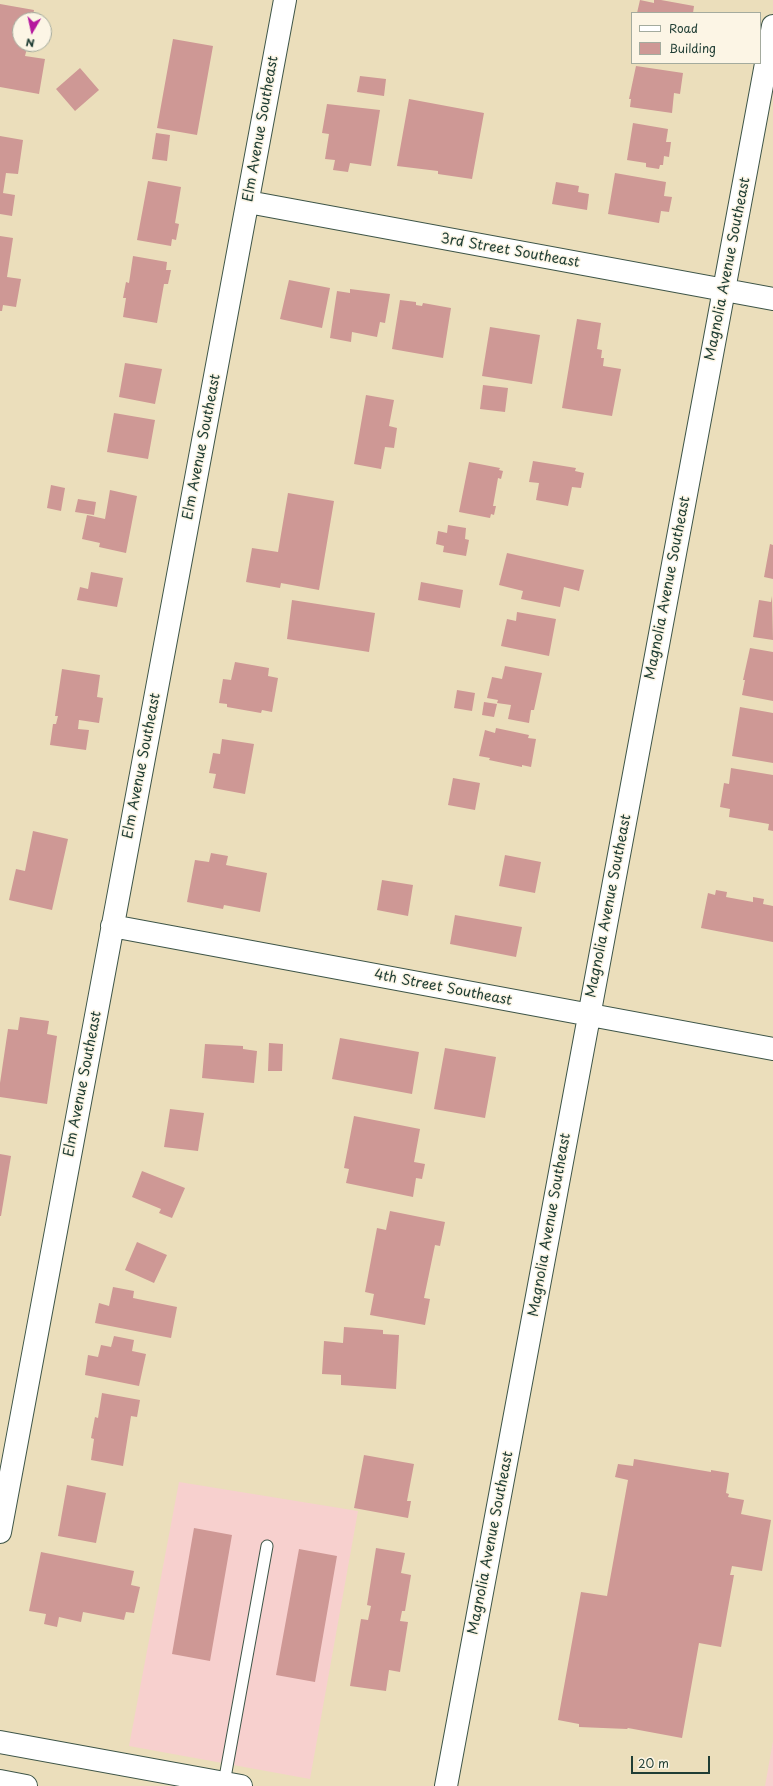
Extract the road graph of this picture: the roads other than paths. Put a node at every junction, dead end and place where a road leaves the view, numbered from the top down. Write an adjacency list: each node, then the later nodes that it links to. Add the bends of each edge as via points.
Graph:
1 (285, 0): 3 (street, Elm Avenue Southeast)
2 (773, 26): 4 (street, Magnolia Avenue Southeast)
3 (248, 202): 4 (street, 3rd Street Southeast); 6 (street, Elm Avenue Southeast)
4 (724, 290): 5 (street, 3rd Street Southeast); 7 (street, Magnolia Avenue Southeast)
5 (773, 299)
6 (112, 926): 7 (street, 4th Street Southeast); 9 (street, Elm Avenue Southeast)
7 (589, 1015): 8 (street, 4th Street Southeast); 15 (street, Magnolia Avenue Southeast)
8 (773, 1048)
9 (0, 1532)
10 (267, 1546): 13 (lane)
11 (0, 1742): 13 (street)
12 (0, 1781): 14 (street)
13 (232, 1784)
14 (26, 1786)
15 (446, 1786)

